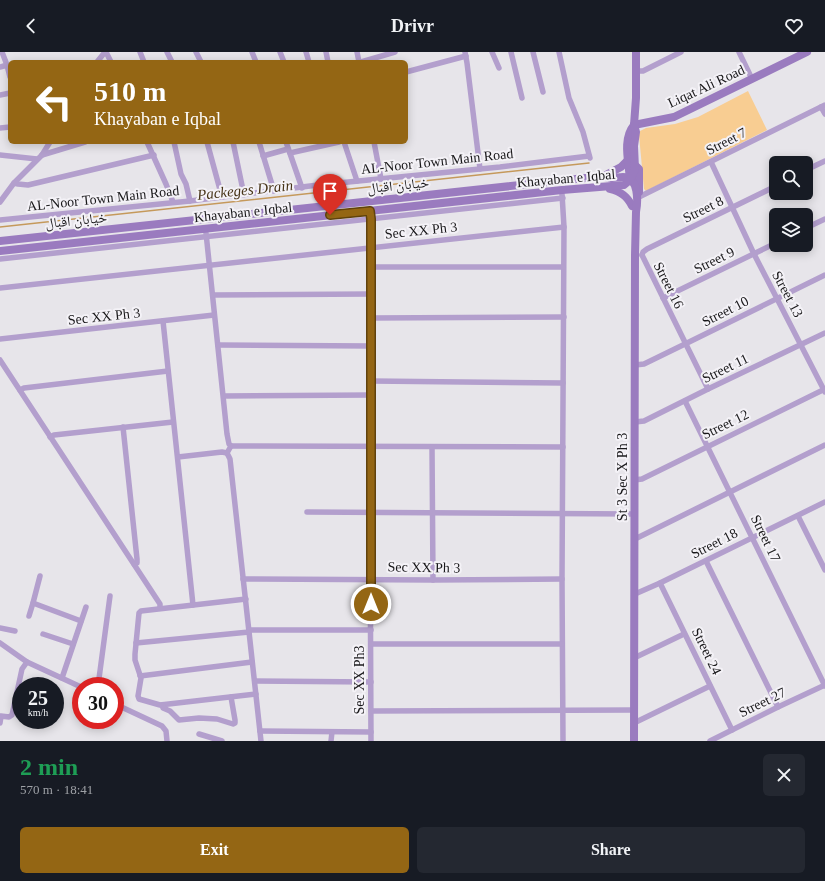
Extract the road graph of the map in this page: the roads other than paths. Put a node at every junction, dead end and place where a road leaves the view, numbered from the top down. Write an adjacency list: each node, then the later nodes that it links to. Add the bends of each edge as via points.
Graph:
1 (2, 52): 15 (street)
2 (106, 52): 13 (street)
3 (395, 52): 14 (street)
4 (492, 52): 17 (street)
5 (511, 52): 23 (street)
6 (533, 52): 22 (street)
7 (559, 52): 48 (street, AL-Noor Town Main Road, via 569,98 590,157)
8 (636, 52): 20 (main road)
9 (681, 52): 20 (street, via 643,71)
10 (738, 52): 21 (street)
11 (807, 52): 21 (main road, Liqat Ali Road)
12 (465, 54): 19 (street); 48 (street)
13 (99, 60)
14 (367, 60)
15 (7, 65): 16 (street); 18 (street)
16 (0, 67)
17 (499, 68)
18 (8, 69)
19 (408, 71)
20 (636, 71): 26 (main road)
21 (752, 79): 26 (main road, Liqat Ali Road, via 674,117)
22 (543, 92)
23 (522, 98)
24 (823, 106): 25 (street); 45 (street, Street 7)
25 (825, 114)
26 (634, 125): 43 (main road, via 629,133); 46 (main road)
27 (49, 144): 42 (street)
28 (78, 144): 42 (street)
29 (148, 144): 40 (street)
30 (174, 144): 62 (street)
31 (208, 144): 60 (street)
32 (233, 144): 59 (street)
33 (260, 144): 41 (street)
34 (287, 144): 38 (street)
35 (328, 144): 38 (street)
36 (345, 144): 52 (street)
37 (374, 144): 50 (street)
38 (289, 151): 41 (street); 55 (street)
39 (0, 155): 42 (street)
40 (154, 155): 53 (street, via 28,185); 64 (street)
41 (263, 156): 57 (street)
42 (39, 157): 53 (street)
43 (628, 160): 49 (main road); 51 (main road)
44 (825, 161): 47 (street)
45 (711, 162): 61 (street, Street 7); 66 (street, Street 13)
46 (635, 165): 51 (main road); 61 (main road, via 639,169 640,192)
47 (813, 167)
48 (480, 169): 50 (street, AL-Noor Town Main Road)
49 (604, 176): 51 (main road, خیابان اقبال, via 624,177); 65 (main road, خیابان اقبال)
50 (381, 179): 52 (street, AL-Noor Town Main Road)
51 (630, 180): 54 (main road, Khayaban e Iqbal, via 624,185); 61 (main road, St 3 Sec X Ph 3, via 635,185); 67 (main road, St 3 Sec X Ph 3)
52 (357, 181): 55 (street, AL-Noor Town Main Road)
53 (14, 183): 63 (street)
54 (606, 187): 58 (main road, Khayaban e Iqbal); 67 (main road, via 624,194)
55 (302, 188): 57 (street, AL-Noor Town Main Road)
56 (769, 190): 66 (street, Street 8)
57 (274, 191): 59 (street, AL-Noor Town Main Road)
58 (562, 194): 68 (main road, Khayaban e Iqbal); 73 (street)
59 (244, 195): 60 (street, AL-Noor Town Main Road)
60 (222, 197): 62 (street, AL-Noor Town Main Road)
61 (637, 197): 67 (main road, St 3 Sec X Ph 3, via 637,206)
62 (190, 201): 64 (street, AL-Noor Town Main Road)
63 (0, 202)
64 (173, 202): 71 (street, AL-Noor Town Main Road)
65 (303, 208): 69 (main road); 75 (main road, خیابان اقبال)
66 (732, 208): 79 (street, Street 13); 80 (street, Street 8)
67 (634, 209): 80 (main road, St 3 Sec X Ph 3)
68 (371, 215): 69 (main road, Khayaban e Iqbal); 74 (street); 77 (street, Sec XX Ph3)
69 (304, 218): 74 (main road, Khayaban e Iqbal)
70 (825, 219): 72 (street)
71 (0, 220)
72 (813, 225)
73 (564, 227): 77 (street, Sec XX Ph 3); 84 (street)
74 (206, 232): 78 (main road, Khayaban e Iqbal); 81 (street); 82 (street)
75 (0, 241)
76 (769, 246): 79 (street, Street 9)
77 (372, 248): 82 (street, Sec XX Ph 3); 83 (street, Sec XX Ph3)
78 (0, 251)
79 (754, 254): 89 (street, Street 9); 90 (street, Street 13)
80 (638, 255): 89 (street, Street 16); 102 (main road, St 3 Sec X Ph 3)
81 (0, 259)
82 (210, 265): 86 (street, Sec XX Ph 3); 88 (street)
83 (371, 267): 84 (street); 87 (street, Sec XX Ph3)
84 (564, 267): 92 (street)
85 (825, 275): 90 (street, Street 10)
86 (0, 288)
87 (371, 294): 88 (street); 93 (street, Sec XX Ph3)
88 (212, 295): 91 (street)
89 (663, 298): 97 (street, Street 16)
90 (777, 298): 97 (street, Street 10); 99 (street, Street 13)
91 (214, 315): 94 (street, Sec XX Ph 3); 98 (street)
92 (564, 317): 93 (street); 105 (street)
93 (371, 318): 100 (street, Sec XX Ph3)
94 (163, 321): 96 (street, Sec XX Ph 3); 103 (street)
95 (825, 333): 99 (street, Street 11)
96 (0, 339)
97 (685, 344): 102 (street, Street 10, via 644,364); 106 (street, Street 16)
98 (218, 345): 100 (street); 110 (street)
99 (802, 345): 106 (street, Street 11); 108 (street, Street 13)
100 (371, 346): 104 (street, Sec XX Ph3)
101 (0, 360): 107 (street)
102 (635, 365): 113 (main road, St 3 Sec X Ph 3)
103 (168, 371): 107 (street); 112 (street)
104 (371, 381): 105 (street); 109 (street, Sec XX Ph3)
105 (563, 383): 121 (street)
106 (708, 389): 111 (street, Street 11)
107 (20, 390): 115 (street)
108 (825, 390): 120 (street, Street 12)
109 (371, 395): 110 (street); 118 (street, Sec XX Ph3)
110 (224, 396): 117 (street)
111 (685, 401): 113 (street, Street 11, via 644,421); 120 (street, Street 17)
112 (173, 422): 114 (street); 123 (street)
113 (635, 422): 124 (main road, St 3 Sec X Ph 3)
114 (123, 427): 115 (street); 137 (street, via 137,559 137,563)
115 (50, 437): 137 (street)
116 (825, 445): 125 (street)
117 (230, 446): 118 (street); 122 (street)
118 (371, 447): 119 (street); 128 (street, Sec XX Ph3)
119 (432, 447): 121 (street); 129 (street)
120 (706, 447): 124 (street, Street 12, via 642,479); 125 (street, Street 17)
121 (563, 448): 130 (street)
122 (227, 453): 123 (street); 140 (street, via 230,458)
123 (178, 457): 149 (street)
124 (634, 480): 131 (main road, St 3 Sec X Ph 3)
125 (729, 492): 133 (street, Street 17); 134 (street)
126 (825, 502): 132 (street, Street 18)
127 (307, 512): 128 (street)
128 (370, 513): 129 (street); 141 (street, Sec XX Ph3)
129 (432, 513): 130 (street); 143 (street)
130 (563, 514): 131 (street); 142 (street)
131 (634, 514): 134 (main road, St 3 Sec X Ph 3)
132 (798, 516): 133 (street, Street 18); 135 (street)
133 (752, 538): 136 (street, Street 18); 175 (street, Street 17)
134 (635, 539): 145 (main road, St 3 Sec X Ph 3)
135 (823, 560): 138 (street)
136 (706, 561): 144 (street, Street 18); 179 (street)
137 (134, 564): 151 (street, via 160,604)
138 (825, 570)
139 (40, 576): 148 (street)
140 (243, 578): 141 (street, Sec XX Ph 3); 147 (street)
141 (371, 579): 143 (street, Sec XX Ph 3); 155 (street, Sec XX Ph3)
142 (562, 579): 143 (street, Sec XX Ph 3); 164 (street)
143 (433, 580)
144 (660, 583): 145 (street, Street 18); 159 (street, Street 24)
145 (634, 594): 165 (main road, St 3 Sec X Ph 3)
146 (110, 596): 171 (street)
147 (246, 599): 149 (street); 157 (street)
148 (34, 603): 152 (street); 153 (street)
149 (193, 605): 151 (street)
150 (86, 607): 153 (street)
151 (160, 608): 161 (street, via 139,613)
152 (29, 616)
153 (81, 621): 162 (street)
154 (0, 628): 156 (street)
155 (370, 630): 157 (street); 163 (street, Sec XX Ph3)
156 (15, 631)
157 (249, 631): 161 (street); 167 (street)
158 (44, 634): 162 (street)
159 (684, 634): 165 (street); 174 (street, Street 24)
160 (0, 643): 166 (street)
161 (136, 643): 168 (street, via 135,660)
162 (73, 644): 170 (street)
163 (371, 644): 164 (street); 173 (street, Sec XX Ph3)
164 (562, 644): 181 (street)
165 (634, 658): 182 (main road, St 3 Sec X Ph 3)
166 (27, 662): 169 (street); 184 (street, via 22,669 12,715)
167 (252, 662): 168 (street); 172 (street)
168 (140, 676): 178 (street, via 139,698)
169 (60, 677)
170 (62, 677)
171 (99, 677)
172 (255, 681): 173 (street); 176 (street)
173 (371, 682): 183 (street, Sec XX Ph3)
174 (710, 686): 186 (street); 187 (street, Street 24)
175 (825, 686): 179 (street, Street 27)
176 (256, 694): 177 (street); 188 (street)
177 (231, 697): 178 (street); 178 (street, via 235,720 233,724 217,719 179,720 170,711 162,708)
178 (162, 705)
179 (778, 707): 187 (street, Street 27)
180 (124, 708): 192 (street, via 162,726 166,731)
181 (562, 709): 182 (street); 183 (street); 197 (street)
182 (633, 710): 186 (main road, St 3 Sec X Ph 3)
183 (371, 711): 190 (street, Sec XX Ph3)
184 (0, 716): 185 (street)
185 (0, 723)
186 (634, 723): 198 (main road, St 3 Sec X Ph 3)
187 (732, 730): 199 (street, Street 27)
188 (260, 731): 189 (street); 194 (street)
189 (332, 732): 190 (street); 195 (street)
190 (371, 732): 196 (street, Sec XX Ph3)
191 (199, 734): 193 (street)
192 (167, 741)
193 (222, 741)
194 (261, 741)
195 (331, 741)
196 (371, 741)
197 (563, 741)
198 (634, 741)
199 (710, 741)

